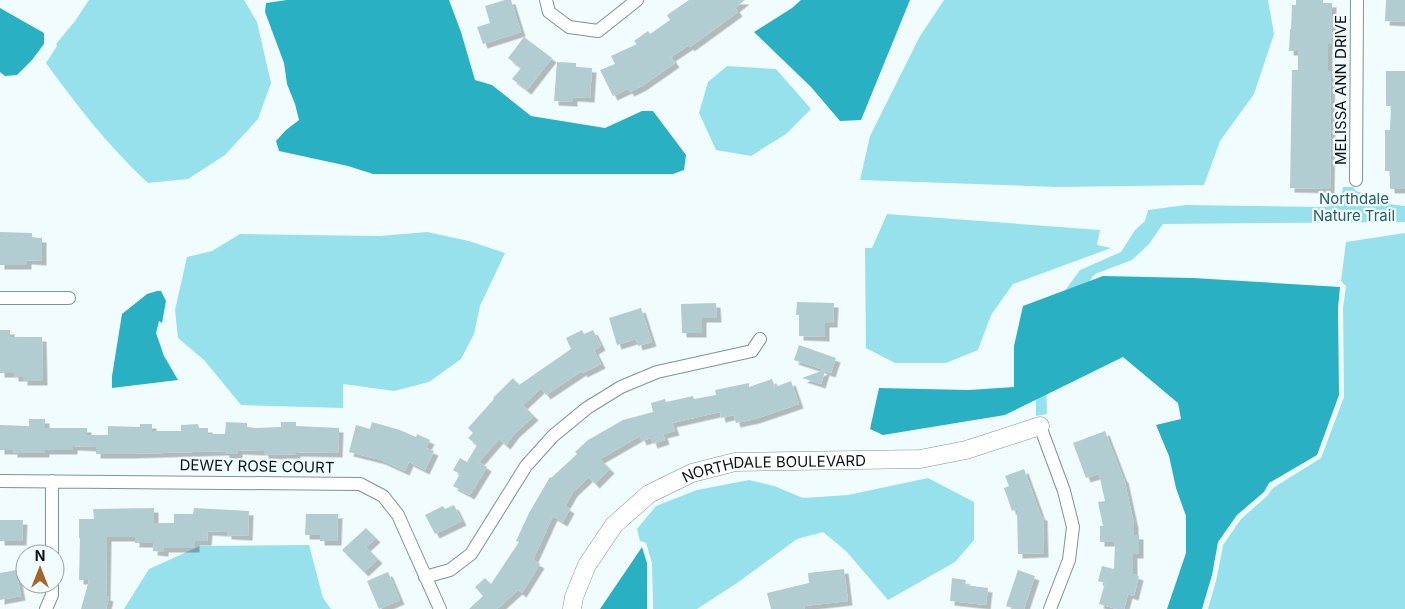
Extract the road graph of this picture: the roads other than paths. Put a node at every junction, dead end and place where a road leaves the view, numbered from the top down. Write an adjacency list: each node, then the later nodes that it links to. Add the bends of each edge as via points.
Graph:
1 (546, 0): 2 (street, via 550,12 569,27 598,31)
2 (637, 0)
3 (1357, 0): 4 (street, MELISSA ANN DRIVE)
4 (1356, 180)
5 (0, 298): 6 (street)
6 (69, 298)
7 (760, 339): 12 (street, via 752,351 657,372 621,387 587,408 553,436 526,466 471,554 450,570)
8 (1040, 426): 16 (street, NORTHDALE BOULEVARD, via 966,450 920,459 735,462 692,473 649,494 614,525 587,565); 17 (street, via 1064,490 1073,527 1069,560)
9 (0, 481): 10 (street, DEWEY ROSE COURT)
10 (52, 481): 11 (street); 12 (street, DEWEY ROSE COURT, via 360,484 383,496 398,515)
11 (52, 544)
12 (425, 578): 15 (street, DEWEY ROSE COURT)
13 (52, 594): 14 (street)
14 (46, 609)
15 (440, 609)
16 (572, 609)
17 (1050, 609)

